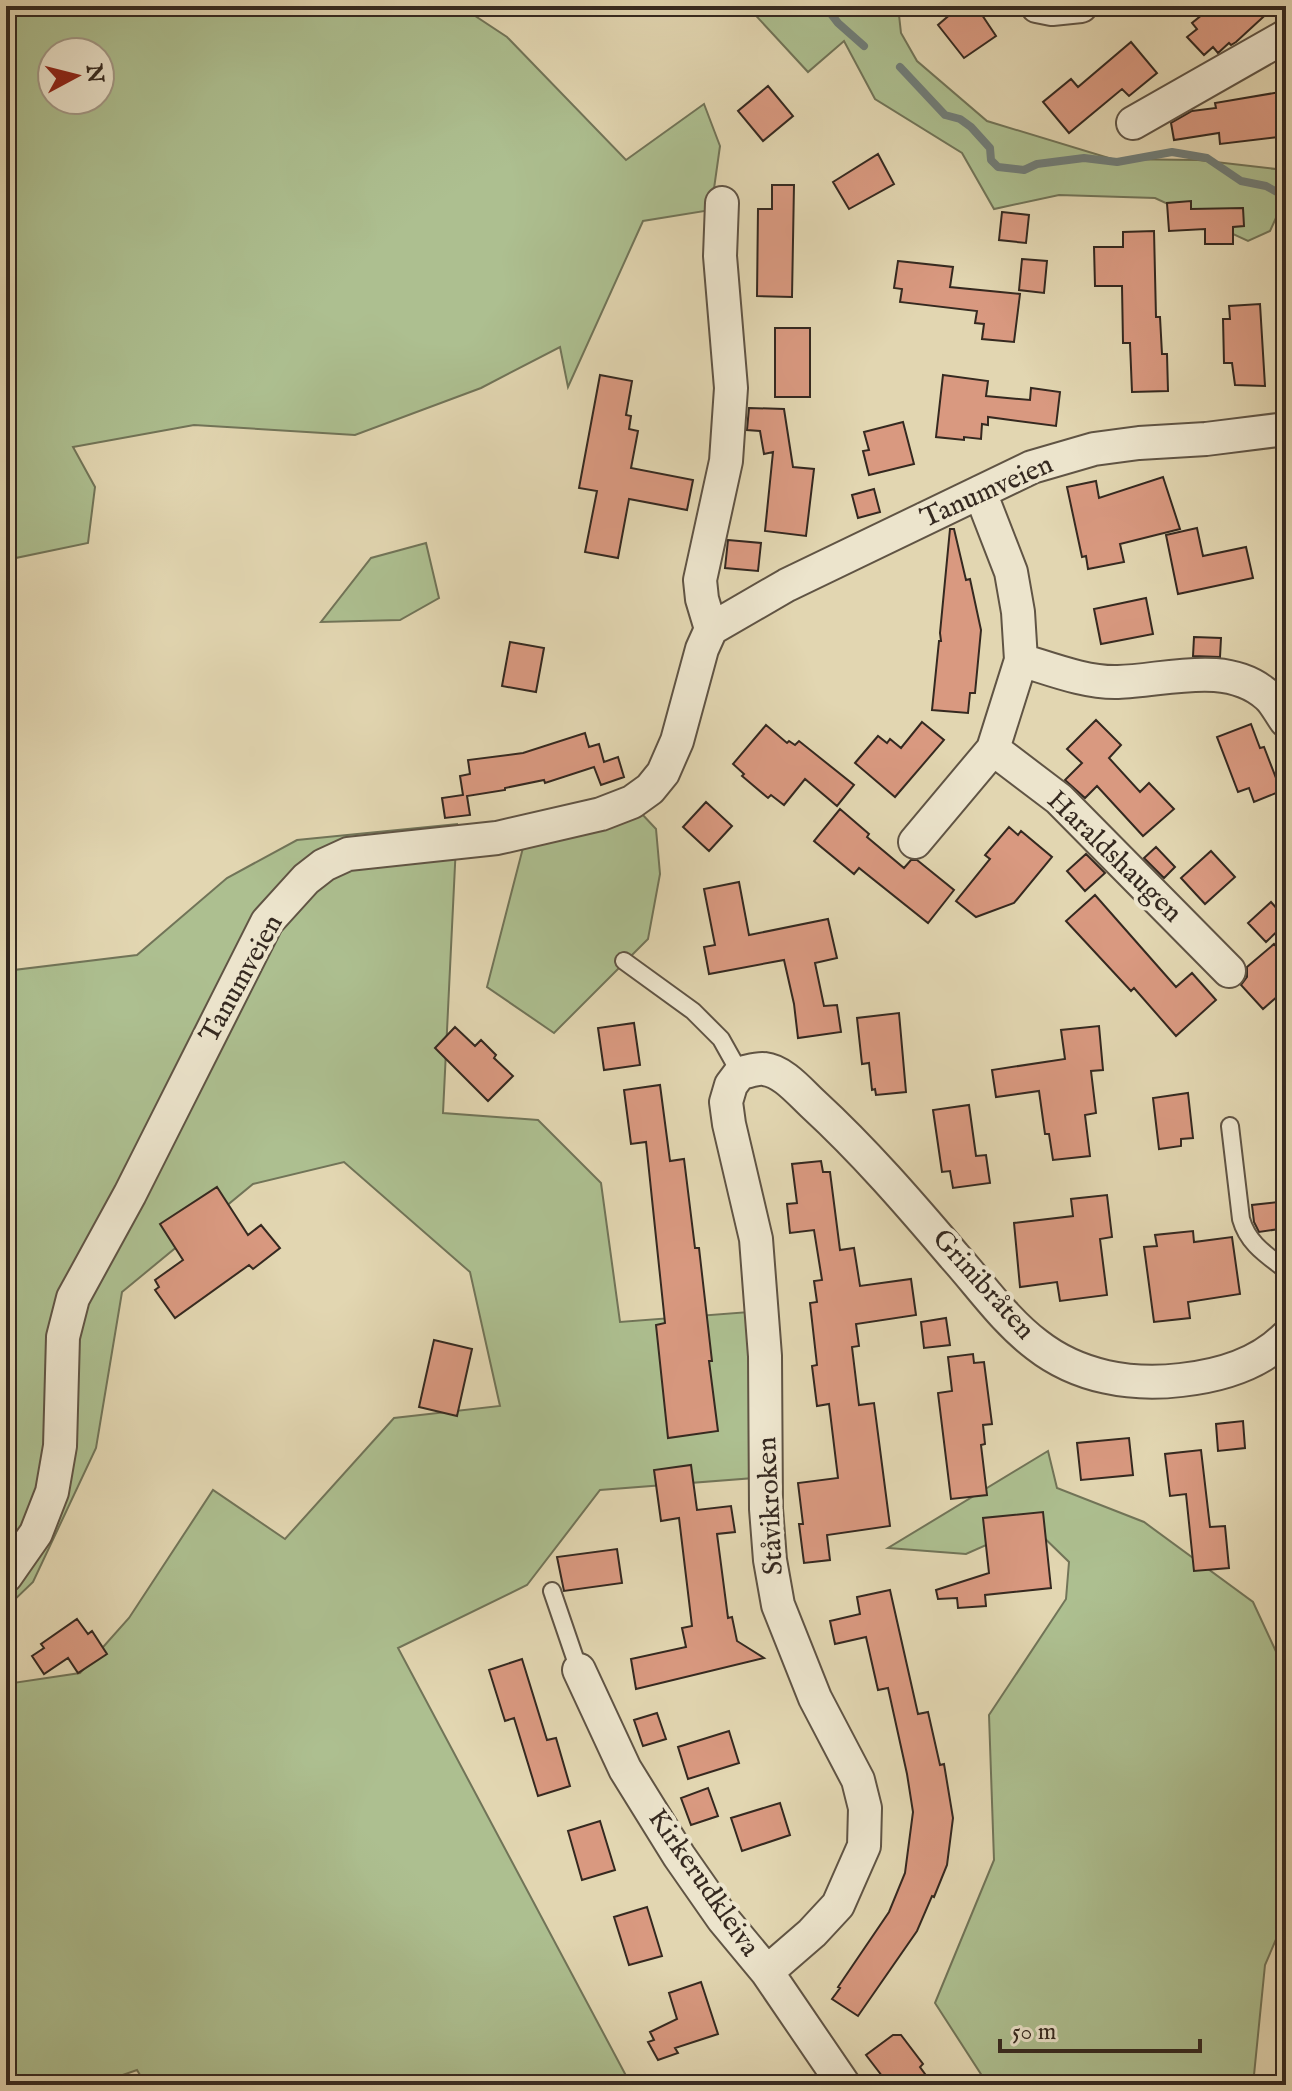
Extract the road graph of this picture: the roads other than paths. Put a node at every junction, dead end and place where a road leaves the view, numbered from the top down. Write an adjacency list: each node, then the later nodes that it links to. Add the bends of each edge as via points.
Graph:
1 (1037, 6): 2 (street)
2 (1081, 6)
3 (1286, 36): 4 (street)
4 (1133, 123)
5 (722, 203): 8 (street, via 720,256 731,388 726,461 700,580)
6 (1286, 429): 7 (street, Tanumveien, via 1094,449 1032,467)
7 (980, 492): 8 (street, Tanumveien, via 787,585); 9 (street, via 1011,572)
8 (711, 629): 19 (street, Tanumveien, via 663,773 632,802 497,838 348,854 306,879 267,922 73,1298 63,1337 60,1446 52,1492 36,1533)
9 (1021, 660): 10 (street, via 1115,682 1218,675 1268,696); 11 (street)
10 (1286, 721)
11 (993, 749): 12 (street); 14 (street, Haraldshaugen, via 1059,799)
12 (915, 842)
13 (624, 961): 15 (lane, via 693,1011 721,1039)
14 (1229, 971)
15 (736, 1079): 18 (street, Grinibråten, via 765,1069 785,1078 849,1137 1002,1312 1038,1346 1078,1369 1119,1381 1202,1378 1239,1367); 22 (street, Ståvikroken, via 726,1102 756,1239 765,1356 766,1509 778,1605 815,1698 858,1780 865,1808 864,1846 838,1905)
16 (1230, 1126): 17 (lane, via 1245,1234)
17 (1286, 1270)
18 (1286, 1337)
19 (6, 1576)
20 (552, 1591): 21 (lane)
21 (579, 1670): 22 (street, Kirkerudkleiva, via 625,1769 679,1856)
22 (767, 1972): 23 (street, Kirkerudkleiva)
23 (844, 2085)

